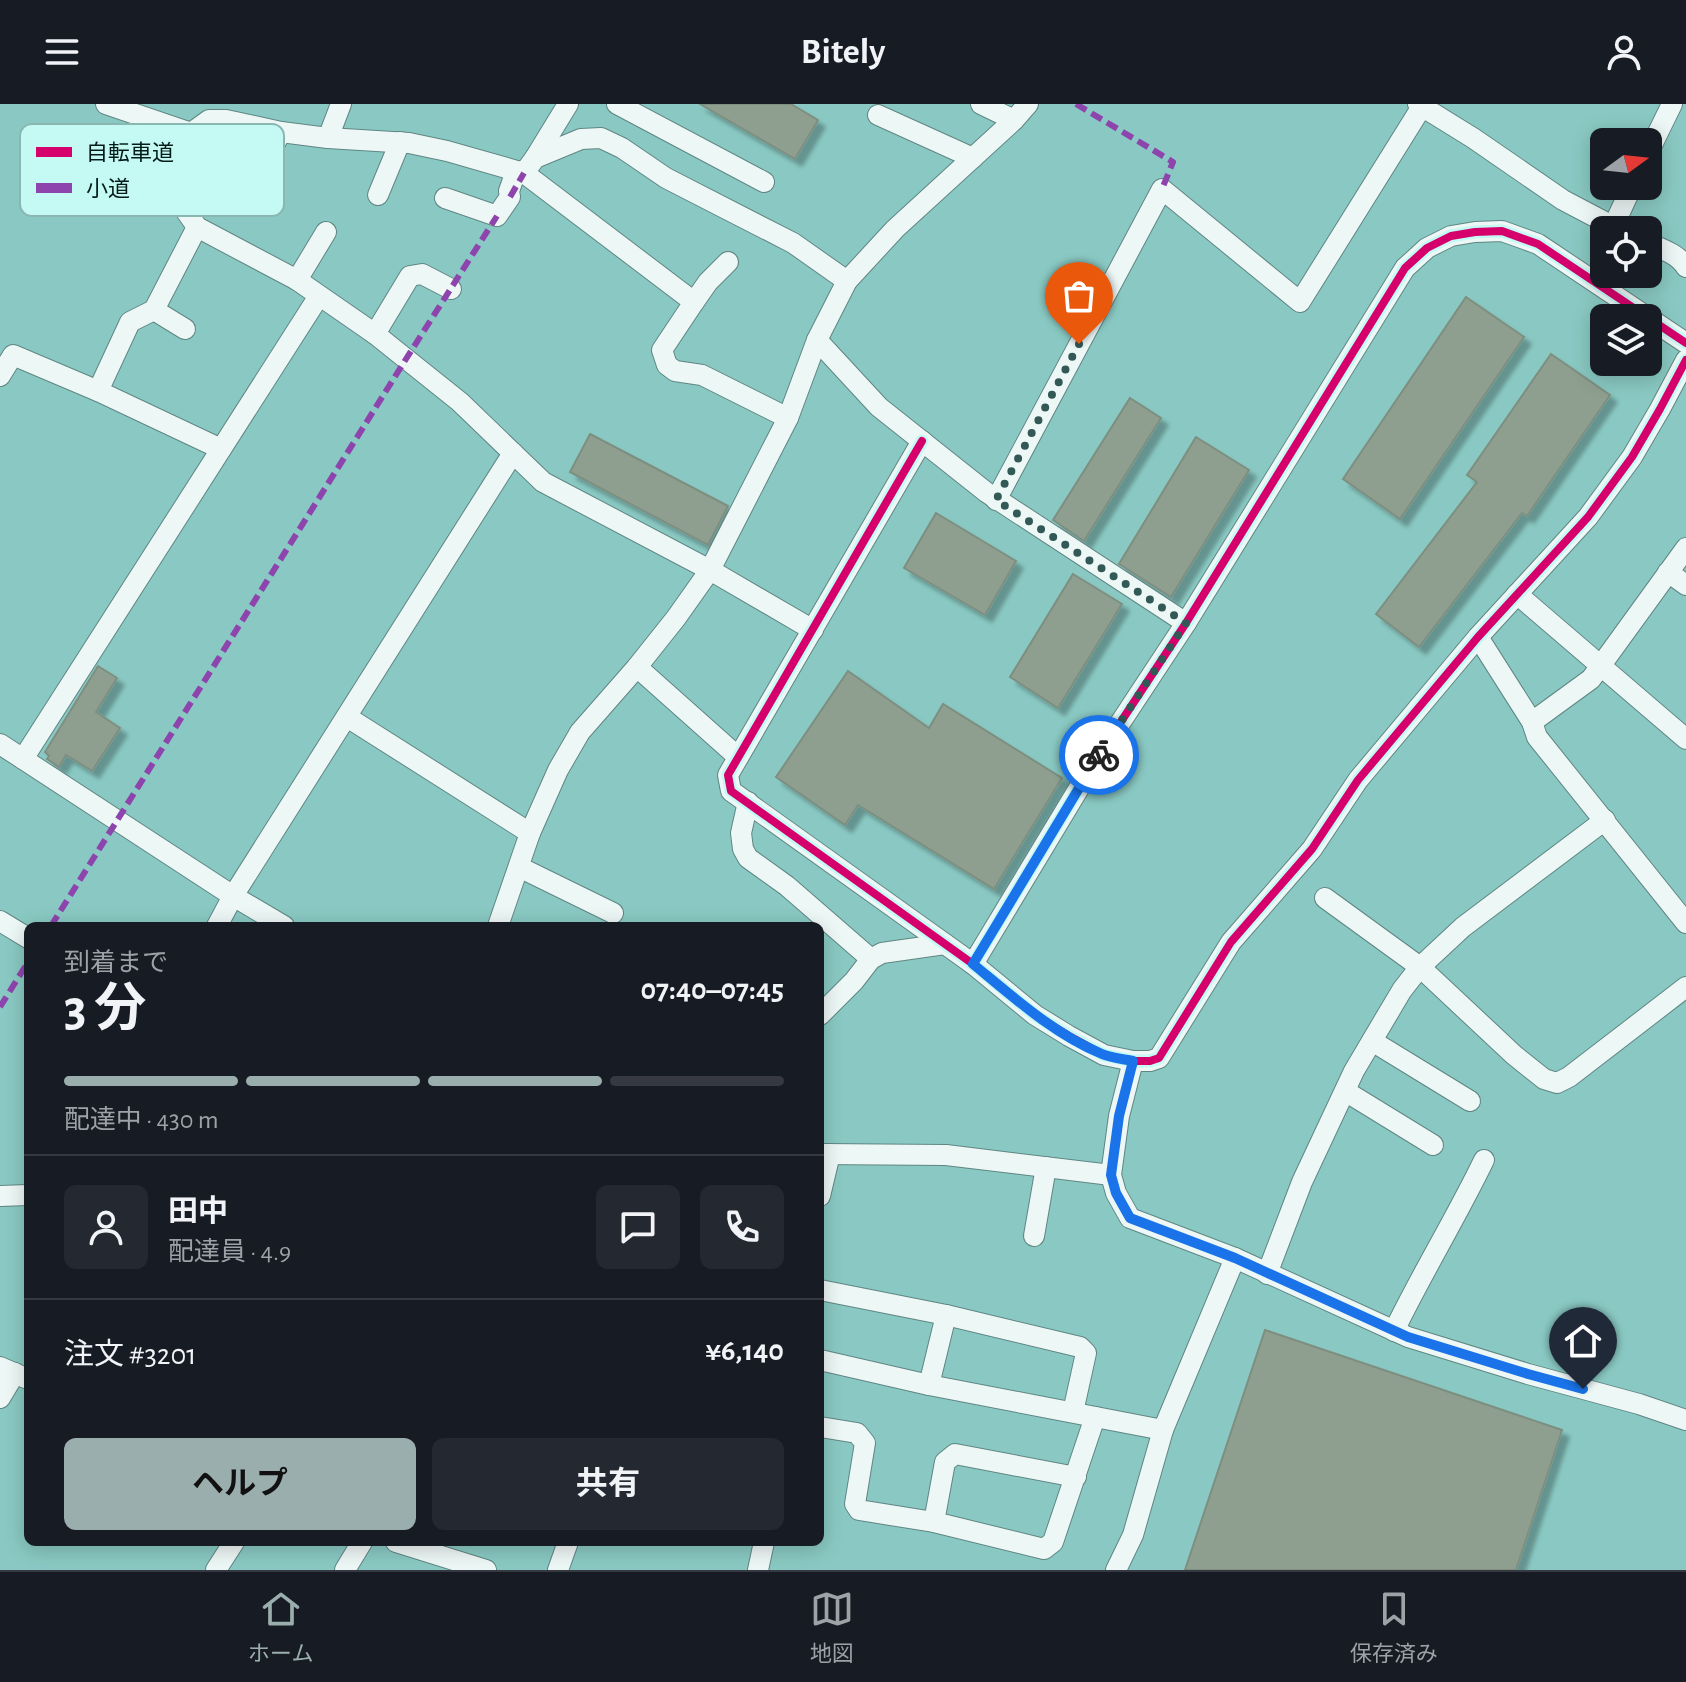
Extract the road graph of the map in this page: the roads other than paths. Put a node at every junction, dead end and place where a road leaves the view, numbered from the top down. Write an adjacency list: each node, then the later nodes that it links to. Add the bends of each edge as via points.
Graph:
1 (106, 104): 12 (street)
2 (341, 104): 17 (street)
3 (568, 104): 21 (street)
4 (616, 104): 18 (street); 22 (street)
5 (981, 104): 11 (street)
6 (1028, 104): 11 (street)
7 (1672, 104): 15 (street)
8 (1419, 106): 26 (street); 49 (street, via 1300,302 1162,189)
9 (229, 112): 13 (street); 14 (street)
10 (878, 115): 20 (street)
11 (1014, 120): 20 (street)
12 (165, 124)
13 (203, 124)
14 (260, 124)
15 (1660, 128)
16 (284, 132): 17 (street)
17 (328, 138): 19 (street)
18 (601, 138): 21 (street, via 581,139); 33 (street, via 793,243)
19 (400, 142): 21 (street); 23 (street)
20 (973, 158): 33 (street)
21 (525, 167): 24 (street, via 497,216); 36 (street)
22 (764, 182)
23 (378, 195)
24 (445, 198)
25 (189, 216): 27 (street)
26 (1593, 216)
27 (197, 227): 32 (street); 37 (street)
28 (326, 232): 32 (street)
29 (1662, 248): 31 (street)
30 (728, 262): 36 (street)
31 (1686, 264)
32 (297, 280): 35 (street)
33 (847, 281): 40 (street)
34 (451, 289): 39 (street, via 422,274 410,276)
35 (319, 296): 39 (street); 47 (street)
36 (694, 302): 45 (street, via 662,350 667,365 702,375)
37 (154, 310): 38 (street); 44 (street, via 130,322)
38 (185, 329)
39 (375, 334): 48 (street, via 460,402)
40 (817, 340): 45 (street); 46 (street, via 879,407)
41 (1686, 343): 55 (street, via 1538,244 1502,231 1451,236 1427,248 1405,268)
42 (1686, 360): 54 (street, via 1632,457 1588,517)
43 (0, 376): 44 (street, via 13,355)
44 (98, 391): 47 (street)
45 (788, 418): 51 (street)
46 (922, 441): 49 (street); 56 (street)
47 (221, 449): 65 (street)
48 (513, 453): 51 (street, via 543,482); 60 (street)
49 (996, 500): 55 (street)
50 (1686, 548): 52 (street)
51 (710, 570): 56 (street); 59 (street)
52 (1668, 572): 53 (street); 58 (street)
53 (1686, 585)
54 (1517, 594): 57 (street); 58 (street)
55 (1186, 623): 81 (street)
56 (813, 630): 64 (street)
57 (1478, 637): 61 (street); 86 (street, via 1358,780 1312,849 1231,942 1159,1058)
58 (1600, 665): 61 (street, via 1591,679); 62 (street)
59 (637, 667): 64 (street); 68 (street, via 580,732)
60 (347, 717): 68 (street); 70 (street)
61 (1532, 722): 67 (street, via 1537,737)
62 (1686, 739)
63 (0, 744): 65 (street)
64 (738, 757): 66 (street, via 728,775 731,791)
65 (23, 759): 70 (street)
66 (748, 802): 79 (street); 80 (street, via 741,833 748,858)
67 (1605, 820): 77 (street); 82 (street, via 1463,927)
68 (530, 833): 69 (street)
69 (519, 867): 72 (street); 76 (street)
70 (233, 896): 74 (street); 75 (street)
71 (1325, 898): 82 (street)
72 (603, 914)
73 (0, 921): 78 (street)
74 (219, 922)
75 (277, 922)
76 (499, 922)
77 (1686, 923)
78 (24, 936)
79 (945, 944): 80 (street); 81 (street)
80 (871, 959): 84 (street)
81 (973, 964): 86 (street, via 1069,1036 1104,1055)
82 (1420, 967): 83 (street, via 1514,1055 1557,1083); 85 (street)
83 (1686, 987)
84 (824, 1010)
85 (1372, 1041): 87 (street); 88 (street)
86 (1133, 1061): 93 (street)
87 (1345, 1091): 89 (street); 98 (street)
88 (1470, 1101)
89 (1433, 1145)
90 (825, 1154): 92 (street, via 946,1155)
91 (1484, 1160): 101 (street)
92 (1046, 1167): 93 (street); 96 (street)
93 (1111, 1175): 97 (street, via 1130,1218)
94 (24, 1195): 95 (street)
95 (0, 1196)
96 (1034, 1236)
97 (1235, 1258): 98 (street); 110 (street)
98 (1267, 1274): 101 (street)
99 (824, 1291): 100 (street)
100 (946, 1315): 104 (street); 106 (street, via 1080,1347 1086,1353)
101 (1394, 1331): 108 (street)
102 (824, 1361): 104 (street)
103 (14, 1373): 105 (street)
104 (929, 1385): 106 (street)
105 (0, 1398)
106 (1073, 1412): 107 (street)
107 (1095, 1417): 110 (street); 111 (street)
108 (1686, 1420)
109 (824, 1428): 112 (street, via 857,1433 865,1443 855,1504 859,1510)
110 (1163, 1430): 124 (street, via 1133,1535)
111 (1076, 1477): 112 (street, via 1053,1542 1044,1549); 112 (street, via 955,1454 945,1462)
112 (934, 1522)
113 (231, 1546): 119 (street)
114 (360, 1546): 120 (street)
115 (406, 1546): 118 (street)
116 (567, 1546): 122 (street)
117 (763, 1546): 123 (street)
118 (455, 1565): 121 (street)
119 (216, 1570)
120 (345, 1570)
121 (486, 1570)
122 (558, 1570)
123 (758, 1570)
124 (1116, 1570)

